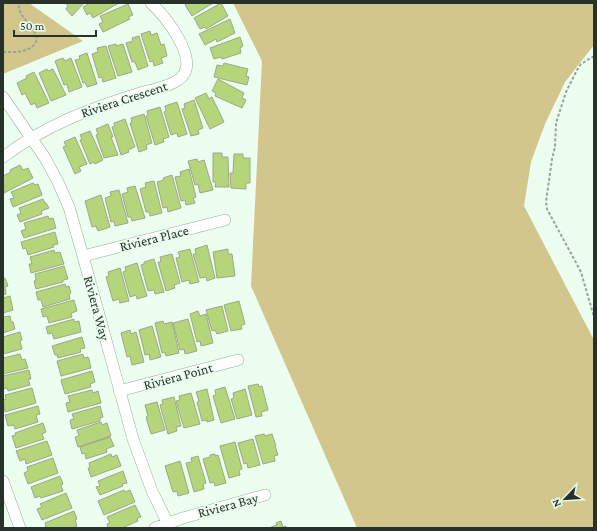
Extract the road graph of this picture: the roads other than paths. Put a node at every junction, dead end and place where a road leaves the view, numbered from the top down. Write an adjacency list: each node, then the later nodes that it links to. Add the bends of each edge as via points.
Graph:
1 (151, 3): 3 (street, Riviera Crescent, via 170,24 184,52 186,64 182,77 170,84 87,111)
2 (3, 97): 3 (street, Riviera Way)
3 (32, 137): 4 (street); 6 (street, Riviera Way, via 46,158 69,207)
4 (3, 156)
5 (225, 220): 6 (street, Riviera Place)
6 (83, 256): 8 (street, Riviera Way)
7 (238, 360): 8 (street, Riviera Point)
8 (119, 391): 11 (street, Riviera Way, via 140,462)
9 (3, 481): 12 (street)
10 (265, 495): 11 (street, Riviera Bay)
11 (169, 525): 13 (street, Riviera Bay)
12 (20, 528)
13 (155, 528)

